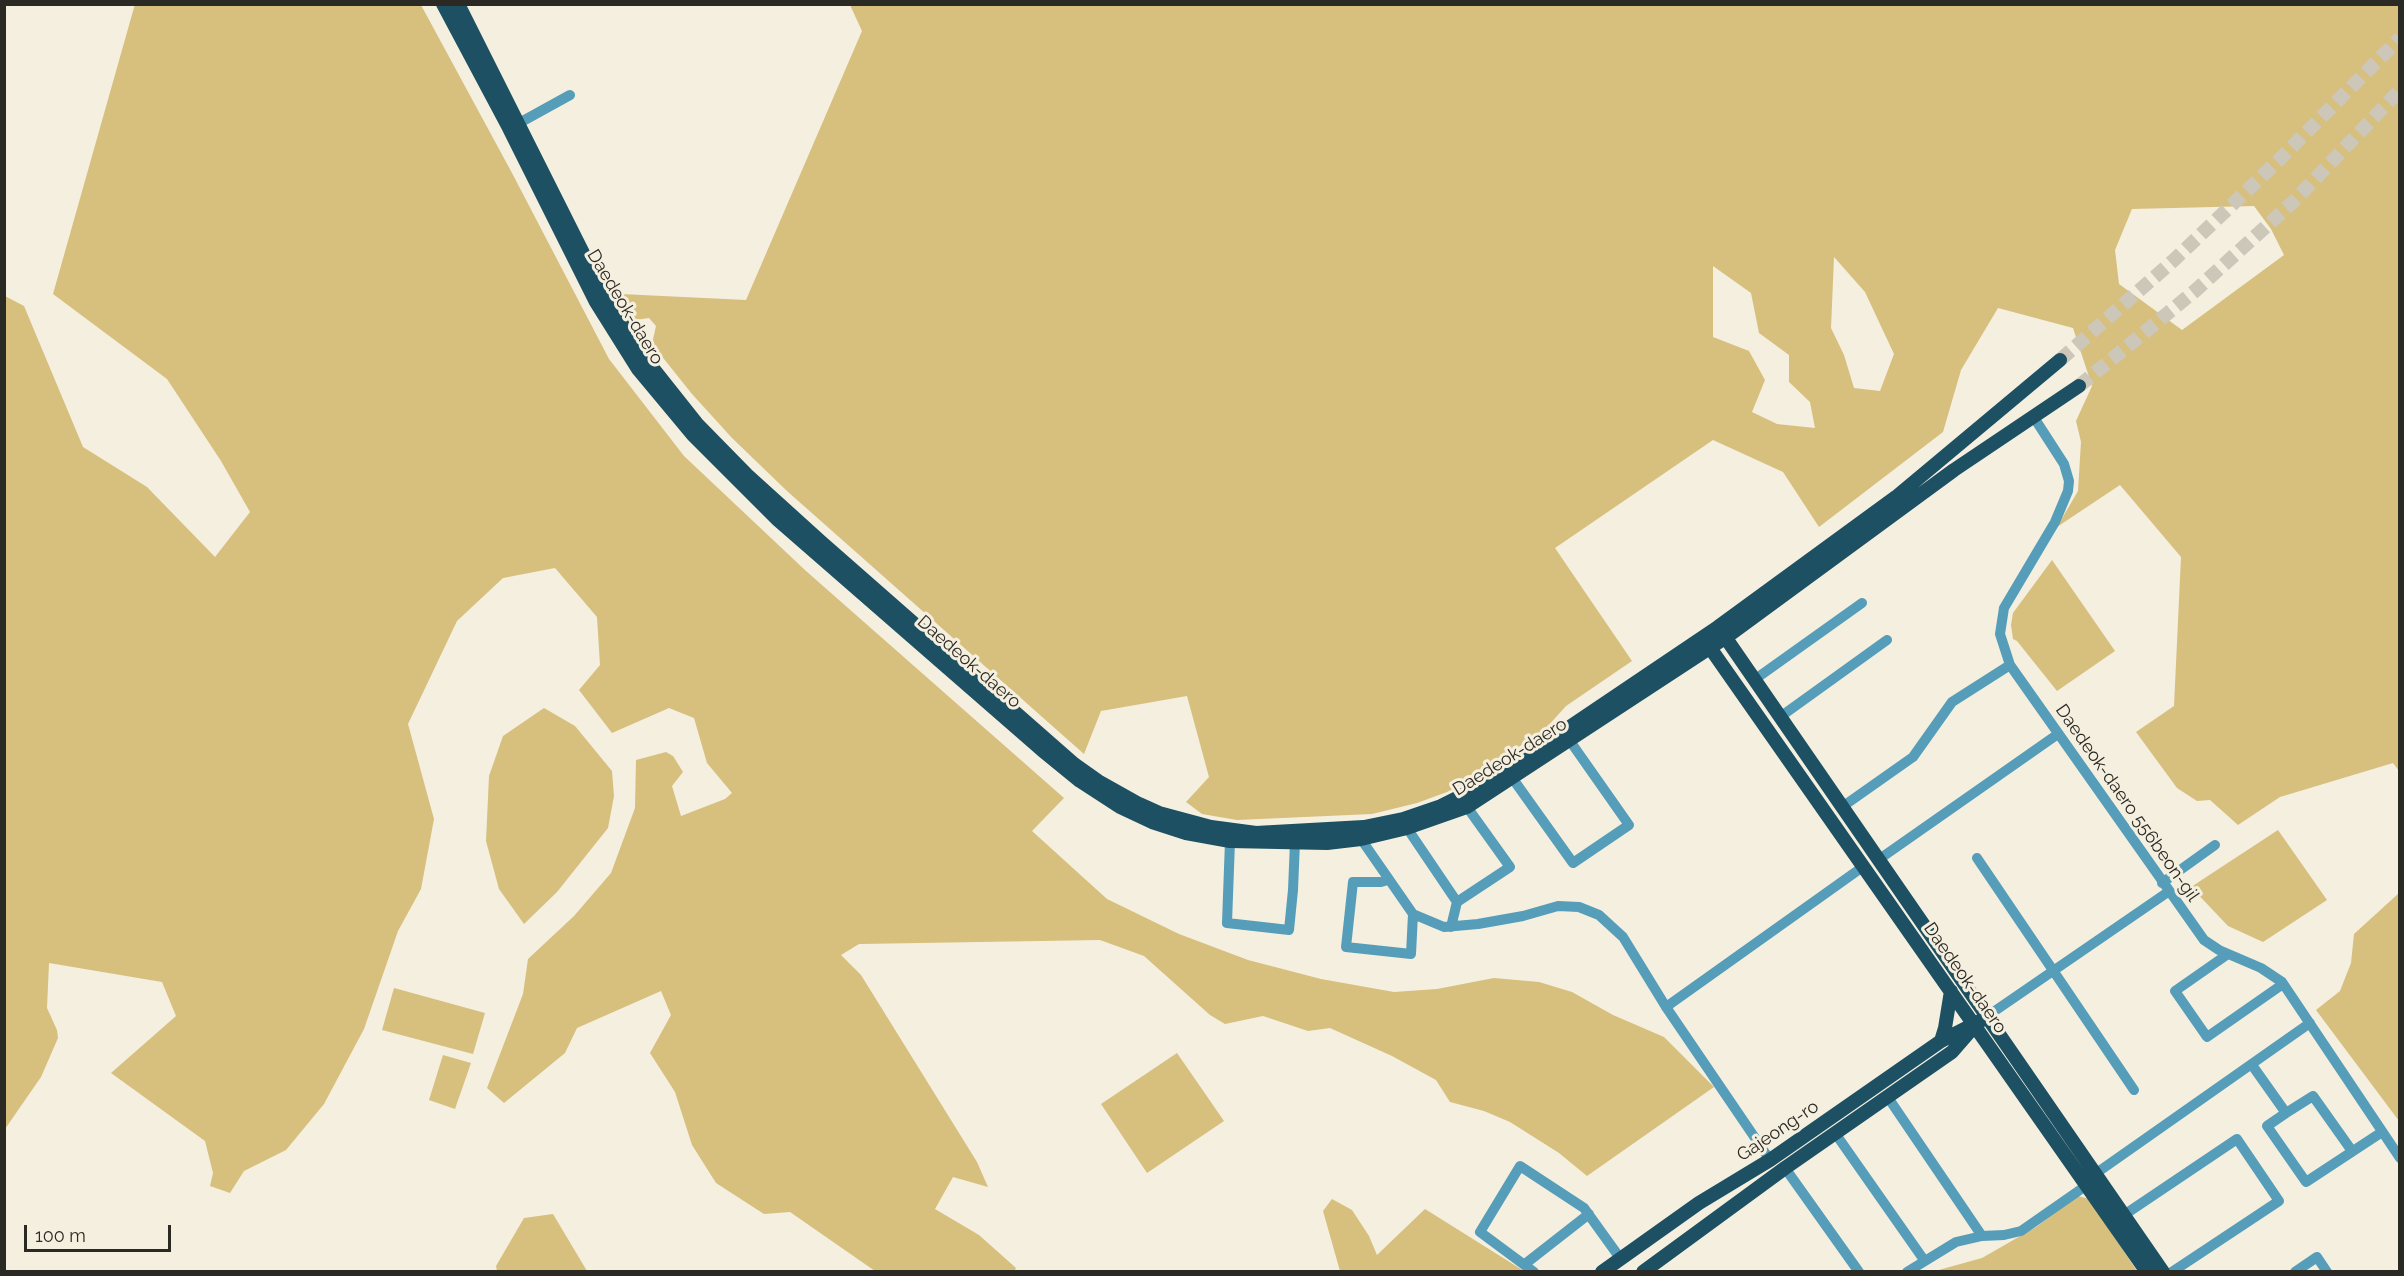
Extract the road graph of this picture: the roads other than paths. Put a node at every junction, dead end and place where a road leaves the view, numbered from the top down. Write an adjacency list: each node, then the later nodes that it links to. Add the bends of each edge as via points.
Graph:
1 (443, 4): 4 (main road, Daedeok-daero)
2 (458, 4): 4 (main road, Daedeok-daero)
3 (570, 95): 4 (street)
4 (514, 125): 11 (main road, Daedeok-daero, via 605,297 648,362 698,425 820,542 1074,764 1159,813 1211,827 1257,833 1364,827 1403,819 1442,806 1485,784); 22 (main road, Daedeok-daero, via 596,302 638,369 729,473 787,528 1080,781 1152,822)
5 (2060, 360): 9 (main road, via 1896,497)
6 (2079, 386): 7 (main road)
7 (2033, 416): 9 (main road); 12 (street, Daedeok-daero 556beon-gil, via 2064,464 2069,481 2055,522 2004,608 2000,634)
8 (1862, 603): 13 (street)
9 (1721, 632): 11 (main road, Daedeok-daero); 13 (main road, Daedeok-daero)
10 (1887, 640): 14 (street)
11 (1706, 643): 16 (main road, Daedeok-daero); 27 (main road, Daedeok-daero)
12 (2010, 665): 15 (street, Daedeok-daero 556beon-gil); 19 (street, via 1952,702 1913,757)
13 (1754, 680): 14 (main road, Daedeok-daero)
14 (1780, 717): 19 (main road, Daedeok-daero)
15 (2058, 734): 26 (street); 29 (street, Daedeok-daero 556beon-gil)
16 (1570, 741): 17 (main road, Daedeok-daero); 17 (street, via 1629,825 1573,863)
17 (1513, 779): 18 (main road, Daedeok-daero)
18 (1467, 807): 20 (main road, Daedeok-daero); 30 (street, via 1510,867)
19 (1842, 807): 26 (main road, Daedeok-daero)
20 (1407, 828): 21 (main road, Daedeok-daero); 30 (street)
21 (1361, 838): 23 (main road, Daedeok-daero); 28 (street)
22 (1230, 841): 23 (main road, Daedeok-daero); 23 (street, via 1227,923 1289,930)
23 (1295, 842)
24 (2215, 846): 29 (street)
25 (1977, 858): 34 (street)
26 (1878, 860): 38 (main road, Daedeok-daero)
27 (1864, 866): 36 (main road, Daedeok-daero); 37 (street)
28 (1388, 879): 31 (street); 31 (street, via 1353,882 1346,947 1411,954)
29 (2165, 887): 33 (street, Daedeok-daero 556beon-gil, via 2204,940); 34 (street)
30 (1457, 902): 32 (street)
31 (1413, 914): 32 (street)
32 (1451, 927): 37 (street, via 1558,906 1589,911 1623,937)
33 (2228, 954): 35 (street, Daedeok-daero 556beon-gil, via 2261,968); 35 (street, via 2175,992 2207,1037)
34 (2055, 970): 38 (street); 42 (street)
35 (2283, 984): 39 (street, Daedeok-daero 556beon-gil)
36 (1952, 991): 38 (main road, Daedeok-daero); 40 (main road)
37 (1666, 1007): 49 (street)
38 (1981, 1021): 40 (main road, Gajeong-ro); 43 (main road, Gajeong-ro, via 1952,1052); 51 (main road, Daedeok-daero)
39 (2310, 1023): 41 (street); 45 (street, Daedeok-daero 556beon-gil)
40 (1941, 1041): 49 (main road, Gajeong-ro)
41 (2252, 1065): 44 (street); 51 (street)
42 (2134, 1090)
43 (1887, 1096): 46 (main road, Gajeong-ro); 54 (street)
44 (2286, 1113): 47 (street, via 2313,1096); 47 (street, via 2267,1126 2306,1182)
45 (2382, 1132): 47 (street); 48 (street, Daedeok-daero 556beon-gil)
46 (1835, 1133): 50 (main road, Gajeong-ro); 56 (street, Gajeong-ro)
47 (2352, 1151)
48 (2400, 1158)
49 (1770, 1160): 55 (main road, Gajeong-ro)
50 (1785, 1168): 60 (main road, Gajeong-ro); 61 (street, Gajeong-ro)
51 (2091, 1179): 53 (main road, Daedeok-daero); 54 (street, via 2021,1231); 63 (main road, Daedeok-daero)
52 (1589, 1214): 55 (street); 57 (street); 57 (street, via 1520,1166 1480,1232)
53 (2124, 1215): 64 (main road, Daedeok-daero); 65 (street, via 2237,1139 2279,1201)
54 (1982, 1236): 56 (street, via 1956,1242)
55 (1620, 1258): 59 (main road, Gajeong-ro)
56 (1924, 1260): 62 (street)
57 (1525, 1264): 58 (street)
58 (1534, 1272)
59 (1602, 1272)
60 (1643, 1272)
61 (1859, 1272)
62 (1907, 1272)
63 (2146, 1272)
64 (2163, 1272)
65 (2172, 1272)
66 (2295, 1272): 67 (street, via 2317,1257)
67 (2327, 1272)

